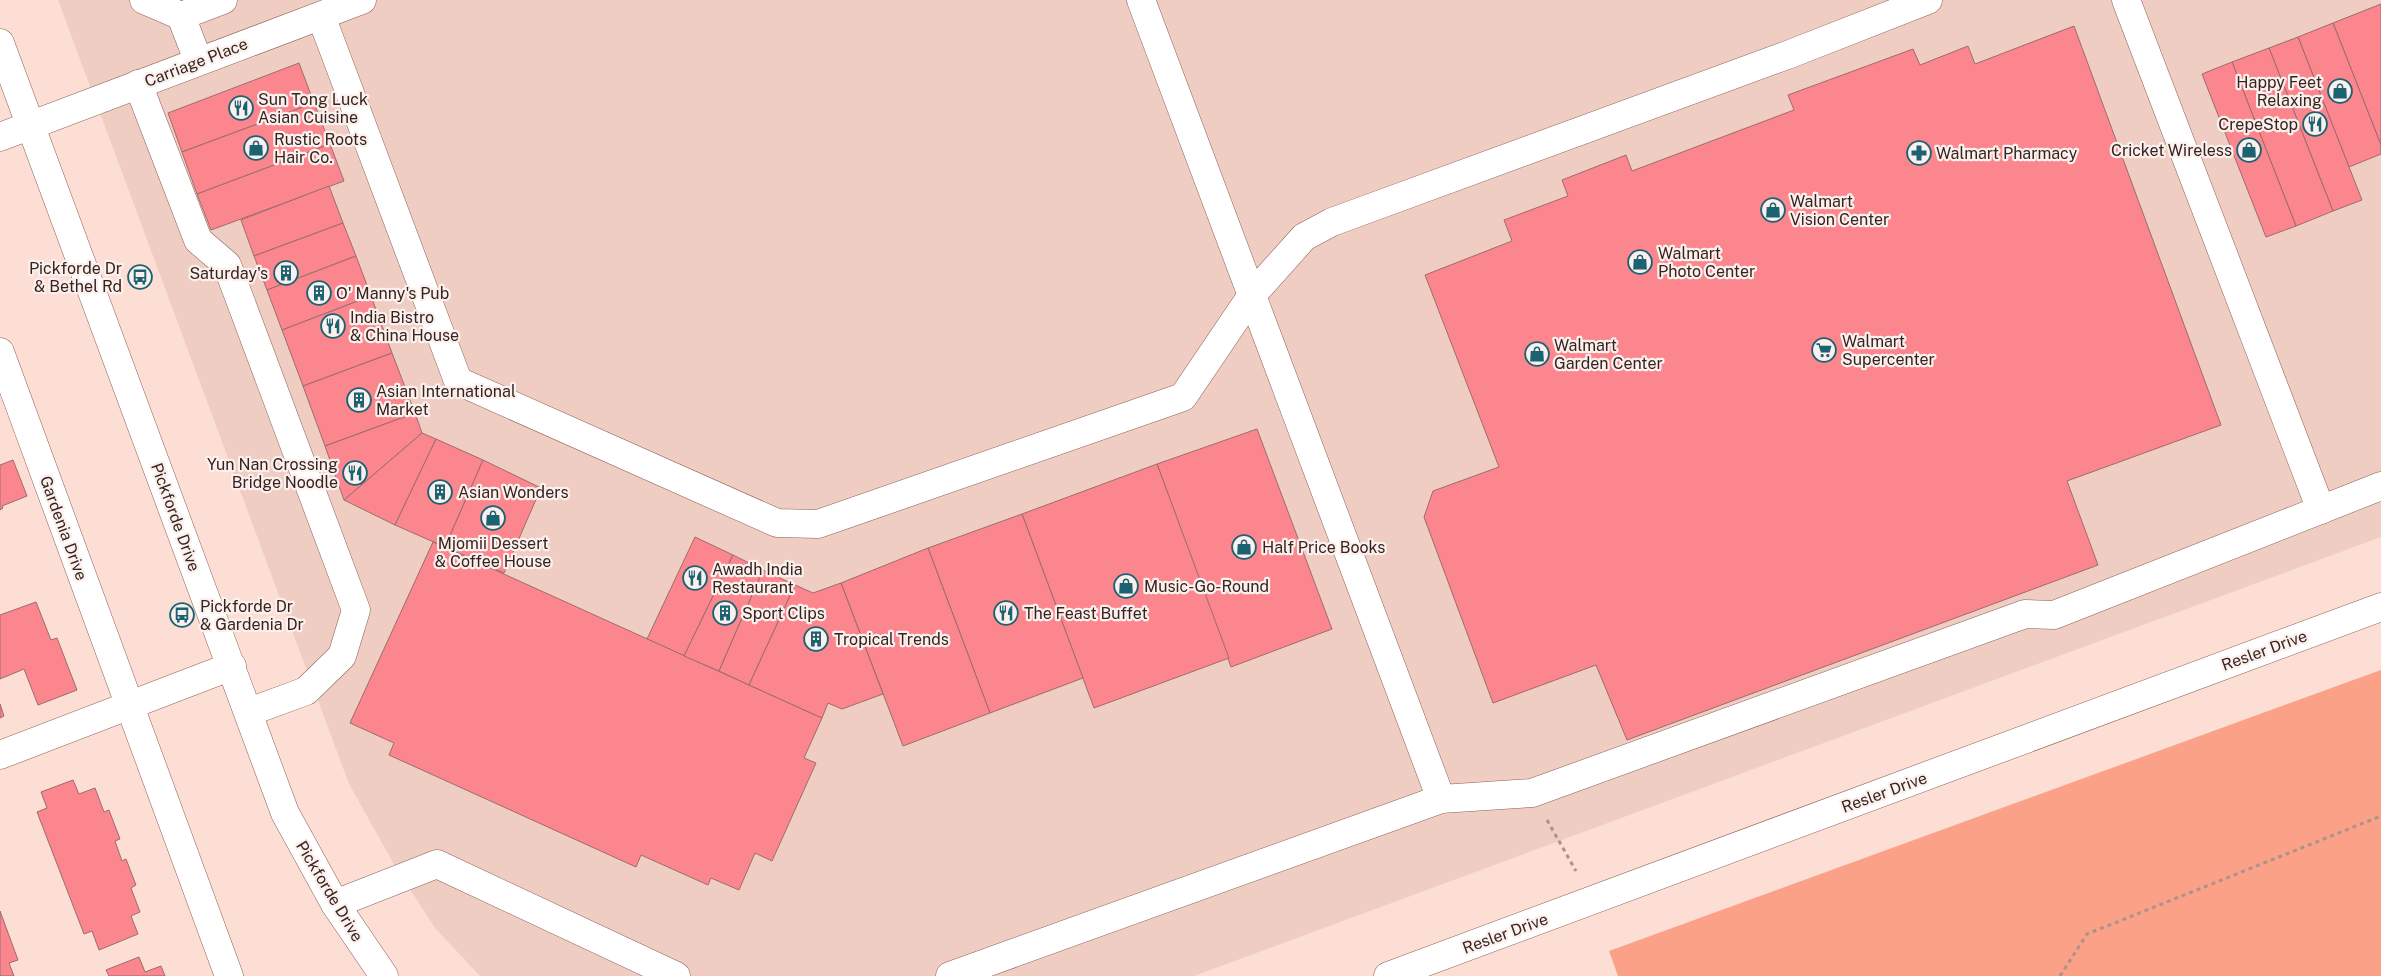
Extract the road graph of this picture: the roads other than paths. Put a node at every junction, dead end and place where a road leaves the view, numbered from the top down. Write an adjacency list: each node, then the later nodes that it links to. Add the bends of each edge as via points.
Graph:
1 (144, 0): 7 (street)
2 (1141, 0): 14 (street)
3 (1928, 0): 14 (street, via 1332,222 1304,237)
4 (2126, 0): 17 (street)
5 (217, 1): 7 (street)
6 (356, 1): 8 (street, Carriage Place)
7 (181, 16): 10 (street)
8 (321, 16): 10 (street, Carriage Place); 14 (street, via 458,381 777,523 818,524 1184,397)
9 (0, 43): 12 (street, Pickforde Drive)
10 (198, 60): 11 (street, Carriage Place)
11 (138, 84): 12 (street, Carriage Place); 21 (street, via 198,240 227,264 356,610 342,656 306,691)
12 (30, 125): 13 (street, Carriage Place); 19 (street, Pickforde Drive)
13 (0, 137)
14 (1252, 295): 23 (street)
15 (0, 352): 20 (street, Gardenia Drive)
16 (2381, 486): 17 (street)
17 (2321, 510): 23 (street, via 2054,615 2025,614 1532,793)
18 (2381, 607): 29 (street, Resler Drive)
19 (232, 666): 20 (street); 21 (street, Pickforde Drive)
20 (129, 704): 22 (street); 25 (street, Gardenia Drive)
21 (249, 712): 24 (street, Pickforde Drive, via 285,813)
22 (0, 755)
23 (1441, 800): 28 (street)
24 (335, 904): 26 (street, Pickforde Drive); 27 (street, via 437,864)
25 (229, 976)
26 (384, 976)
27 (676, 976)
28 (950, 976)
29 (1388, 976)

